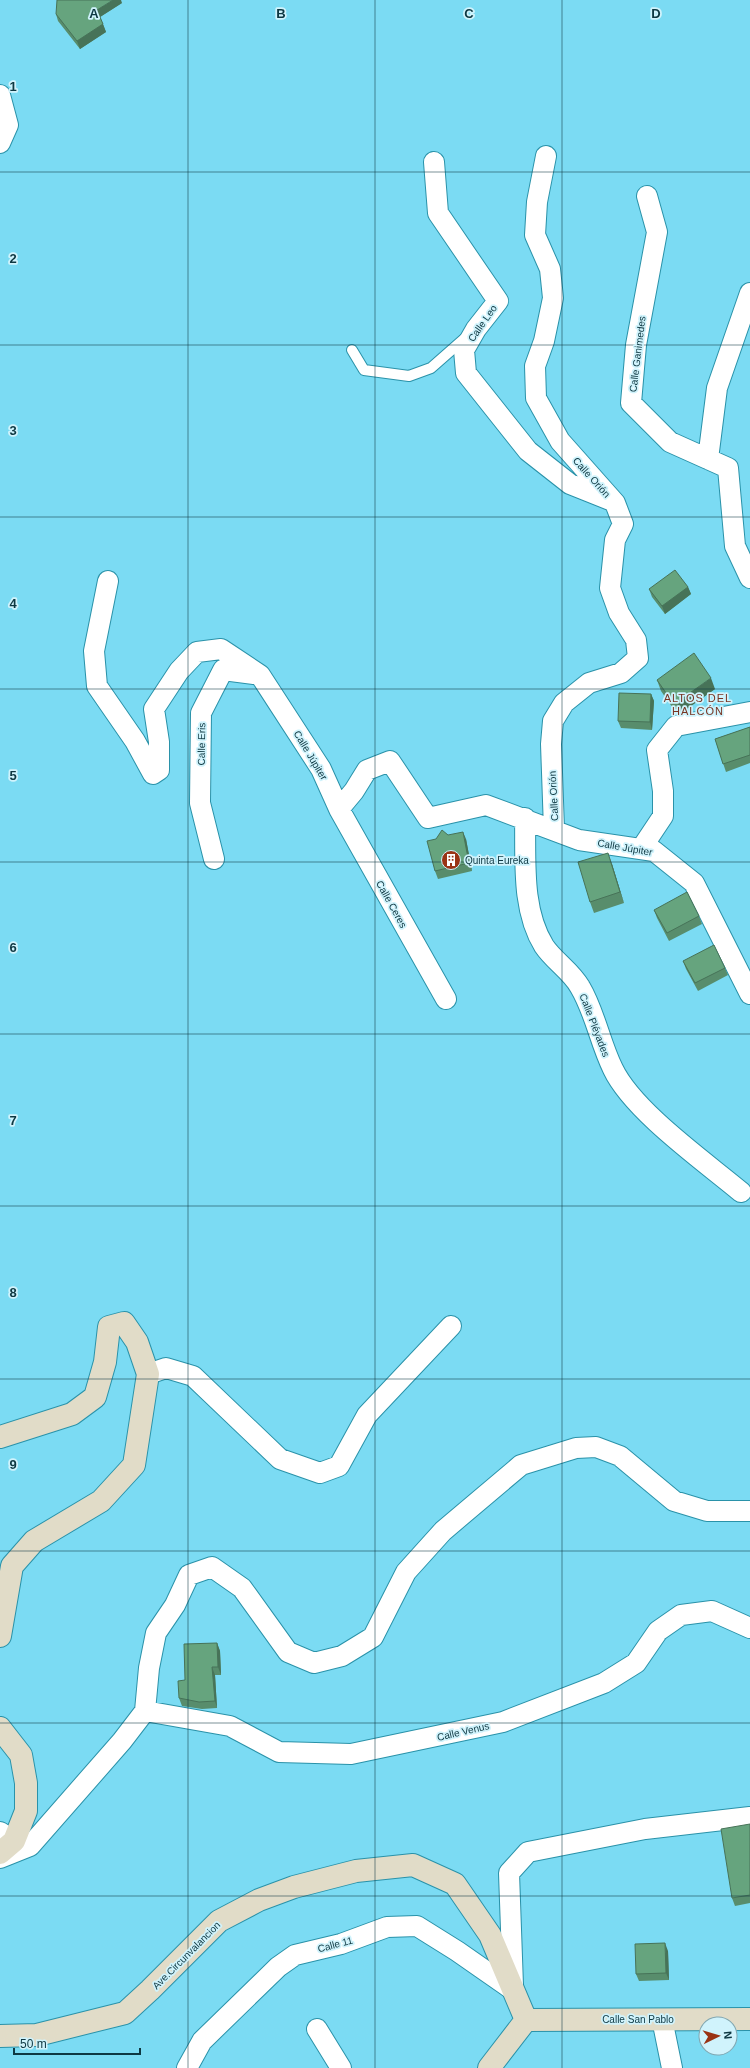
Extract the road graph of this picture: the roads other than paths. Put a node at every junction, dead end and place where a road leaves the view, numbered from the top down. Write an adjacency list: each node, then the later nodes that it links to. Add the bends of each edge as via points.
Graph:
1 (0, 95): 2 (street, via 8,125)
2 (0, 143)
3 (546, 156): 10 (street, Calle Orión, via 537,202 535,235 550,270 553,298 544,341 535,366 536,398 560,441)
4 (434, 162): 7 (street, Calle Leo, via 438,213 498,301)
5 (647, 196): 9 (street, Calle Ganimedes, via 658,232 636,345 631,403 670,442)
6 (750, 293): 9 (street, via 717,388)
7 (476, 329): 8 (lane, via 431,368 409,376 364,370); 10 (street, Calle Leo, via 464,350 466,373 528,451 570,484)
8 (352, 350)
9 (708, 459): 11 (street, Calle Ganimedes, via 728,468 735,546)
10 (615, 503): 17 (street, Calle Orión, via 623,524 615,540 610,588 619,613 636,640 638,658 621,673 589,683 564,703 553,721 551,744)
11 (750, 578)
12 (108, 581): 13 (street, Calle Júpiter, via 94,651 97,686 135,741 153,774 159,770 159,742 154,709 179,671 197,652 221,649)
13 (260, 675): 15 (street, Calle Júpiter, via 322,769); 19 (street, Calle Eris, via 224,670 201,712 200,803)
14 (750, 712): 18 (street, via 676,726 657,750 663,791 663,816)
15 (339, 809): 16 (street, Calle Júpiter, via 367,770 390,762 428,818 486,805); 21 (street, Calle Ceres)
16 (525, 818): 17 (street, Calle Júpiter); 22 (street, Calle Pléyades, via 526,887 534,923 544,946 580,986 613,1069 630,1094 662,1126)
17 (554, 829): 18 (street, Calle Júpiter, via 579,840)
18 (641, 849): 20 (street, Calle Júpiter, via 654,851 694,883)
19 (214, 859)
20 (750, 994)
21 (446, 999)
22 (741, 1192)
23 (451, 1326): 24 (street, via 367,1415 339,1466 320,1473 280,1459 193,1376 166,1368)
24 (148, 1374): 25 (street, via 137,1342 124,1322 110,1327 105,1362 95,1397 72,1414); 28 (street, via 134,1465 101,1501 34,1541 12,1566)
25 (0, 1437)
26 (750, 1511): 29 (street, via 707,1511 674,1501 620,1456 596,1447 576,1448 521,1465 443,1531 406,1572 373,1637 342,1656 314,1663 288,1652 242,1588 212,1567 189,1575 175,1605 156,1633 149,1668)
27 (750, 1628): 29 (street, Calle Venus, via 712,1611 681,1615 658,1631 636,1663 604,1683 504,1722 351,1754 279,1752 230,1726)
28 (0, 1636)
29 (145, 1711): 33 (street, via 30,1846)
30 (0, 1728): 32 (street, via 22,1755 26,1783 26,1810)
31 (750, 1817): 34 (street, via 646,1829 528,1852 509,1873)
32 (5, 1842)
33 (0, 1858)
34 (513, 1990): 37 (street, Ave.Circunvalancion); 39 (street, Ave.Circunvalancion, via 490,1935 455,1884 413,1866 406,1866 356,1871 294,1887 259,1900 219,1921 125,2013 37,2035); 40 (street, Calle 11, via 417,1926 387,1927 341,1944 295,1954 278,1967 202,2041)
35 (662, 2019): 36 (street, Calle San Pablo); 37 (street, Calle San Pablo); 43 (street)
36 (750, 2019)
37 (526, 2020): 42 (street)
38 (317, 2029): 41 (street)
39 (0, 2036)
40 (187, 2068)
41 (341, 2068)
42 (489, 2068)
43 (672, 2068)

